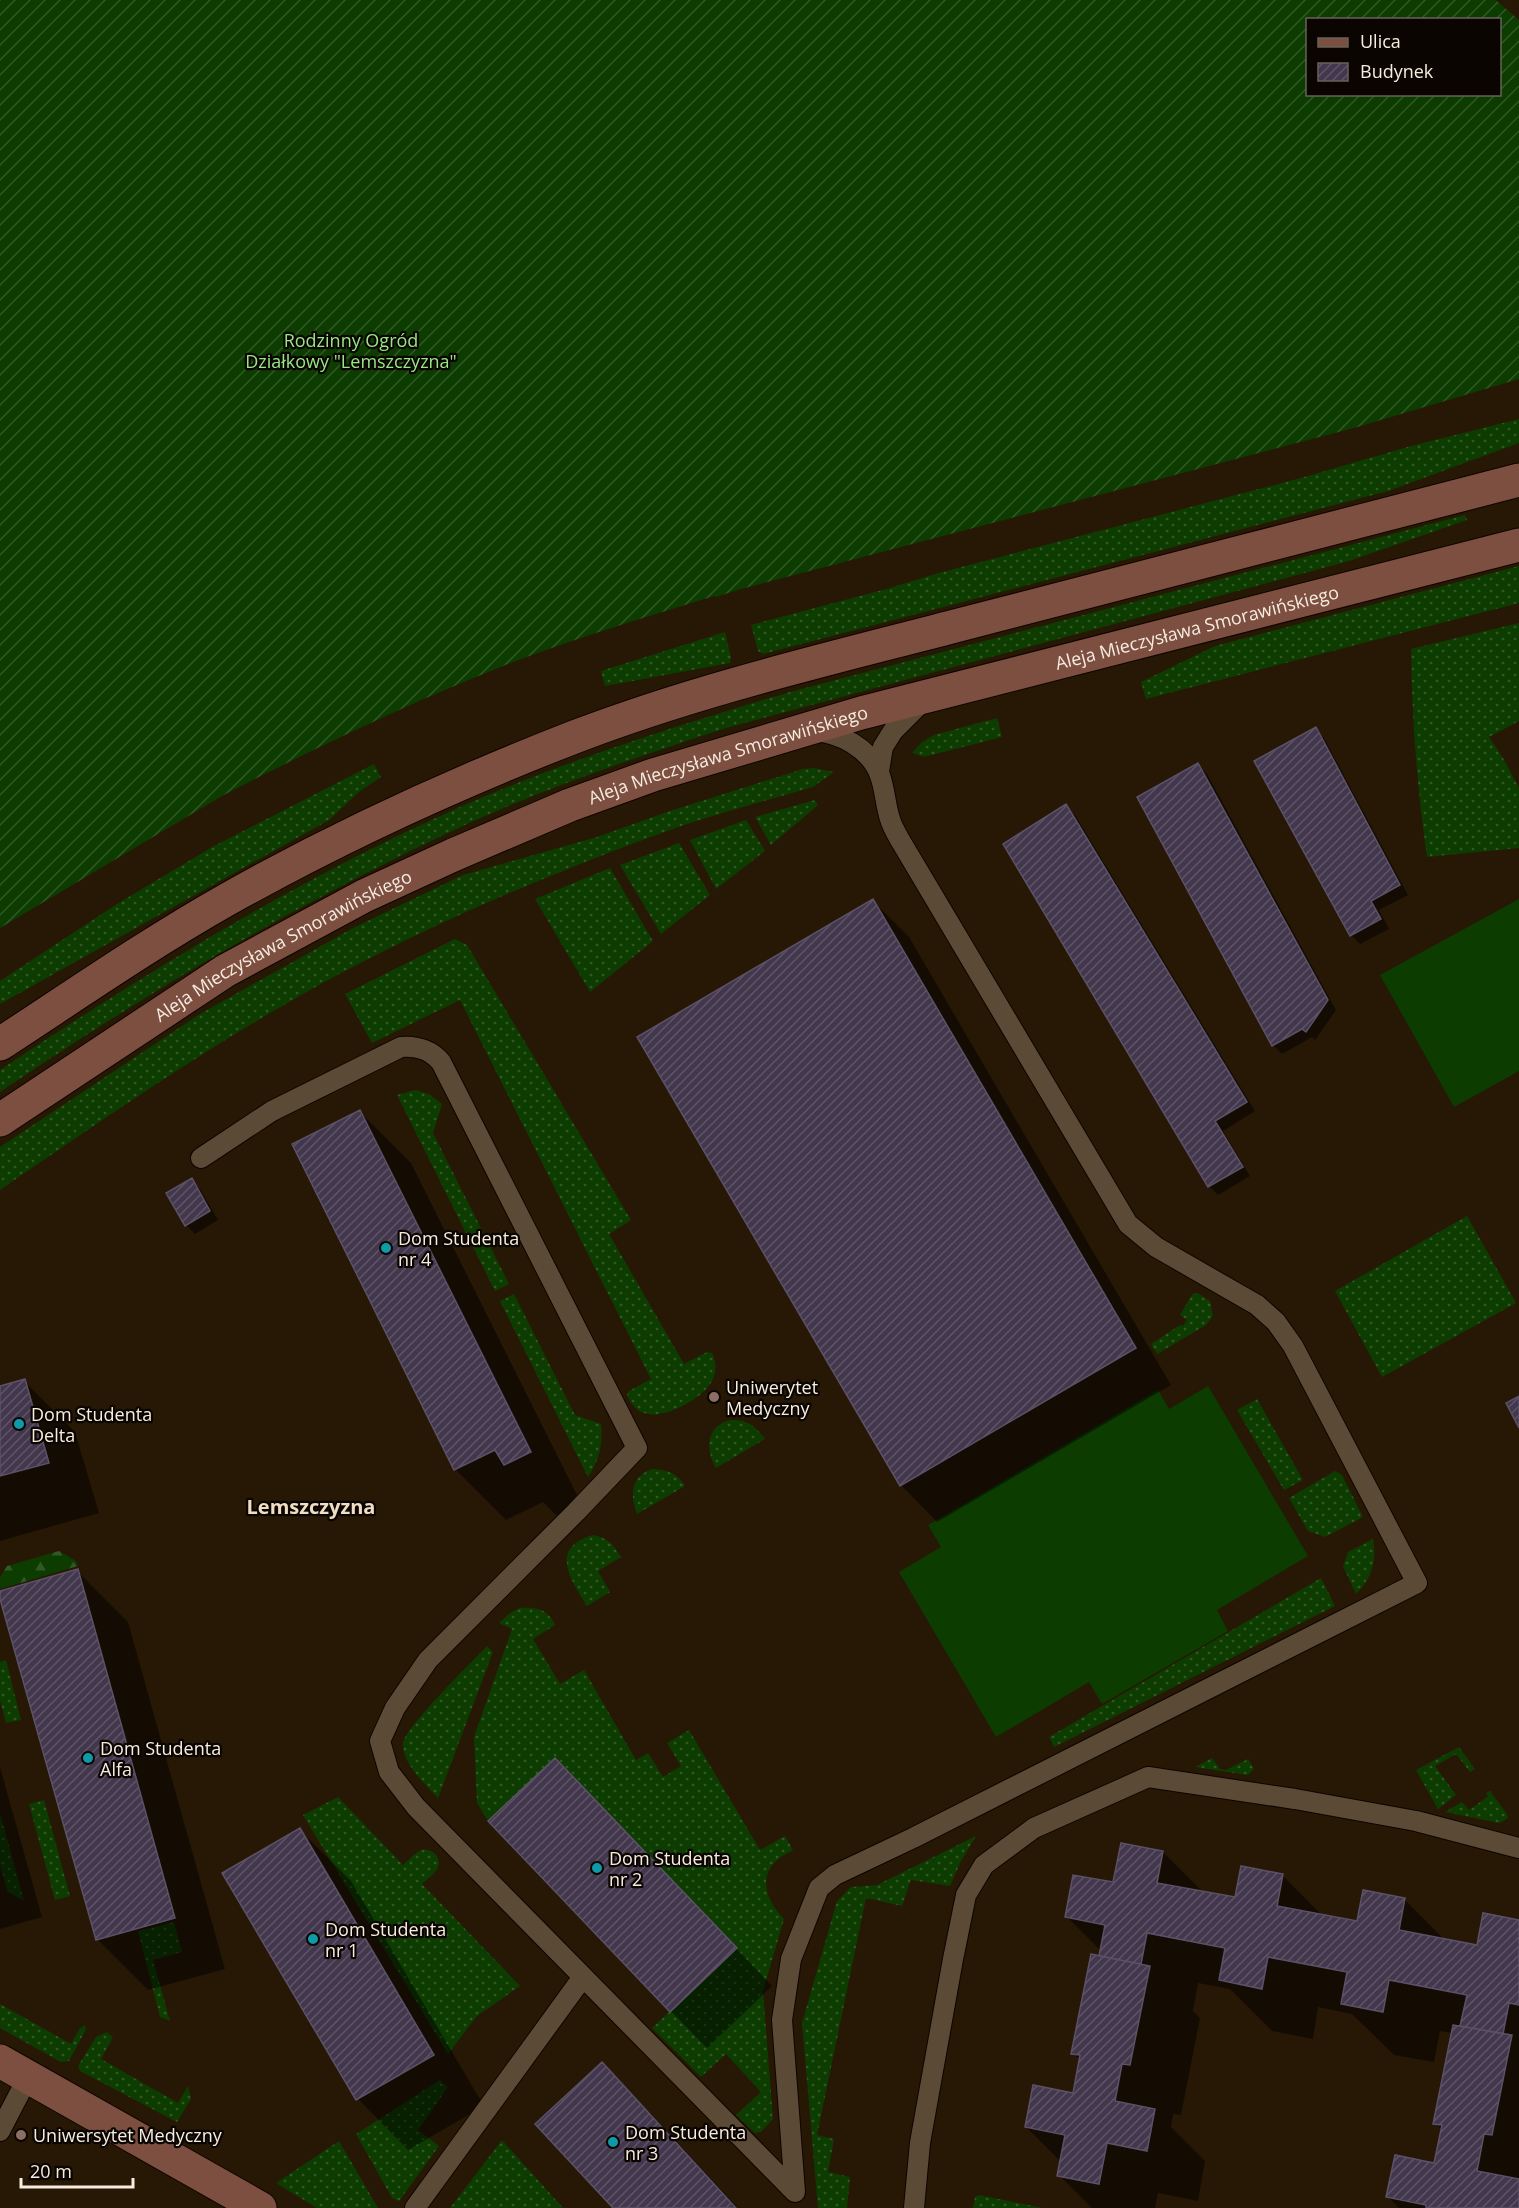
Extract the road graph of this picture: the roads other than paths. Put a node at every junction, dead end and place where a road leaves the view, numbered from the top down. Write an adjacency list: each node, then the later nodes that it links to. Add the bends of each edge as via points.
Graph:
1 (1519, 480): 6 (main road, via 836,657 678,701 580,735 357,831 228,899)
2 (1519, 545): 3 (main road, Aleja Mieczysława Smorawińskiego)
3 (928, 696): 4 (main road, Aleja Mieczysława Smorawińskiego); 5 (lane, via 893,731 883,747)
4 (804, 730): 5 (lane, via 833,734 853,743); 7 (main road, Aleja Mieczysława Smorawińskiego, via 653,775 570,805 364,896 225,971)
5 (879, 771): 14 (lane, via 890,820 900,840 1128,1224 1156,1247 1257,1305 1276,1322 1293,1346 1417,1583 836,1875 819,1888 791,1959 782,2020)
6 (0, 1044)
7 (0, 1120)
8 (201, 1158): 10 (lane, via 272,1111 401,1047 433,1052 637,1448 428,1660 395,1708 380,1741 389,1772 416,1807)
9 (1519, 1848): 17 (lane, via 1416,1821 1148,1777 1034,1828 984,1865 966,1895 920,2143)
10 (583, 1977): 14 (lane); 16 (lane)
11 (0, 2061): 12 (main road)
12 (28, 2077): 13 (lane); 15 (main road)
13 (0, 2131)
14 (796, 2200)
15 (260, 2208)
16 (415, 2208)
17 (914, 2208)

